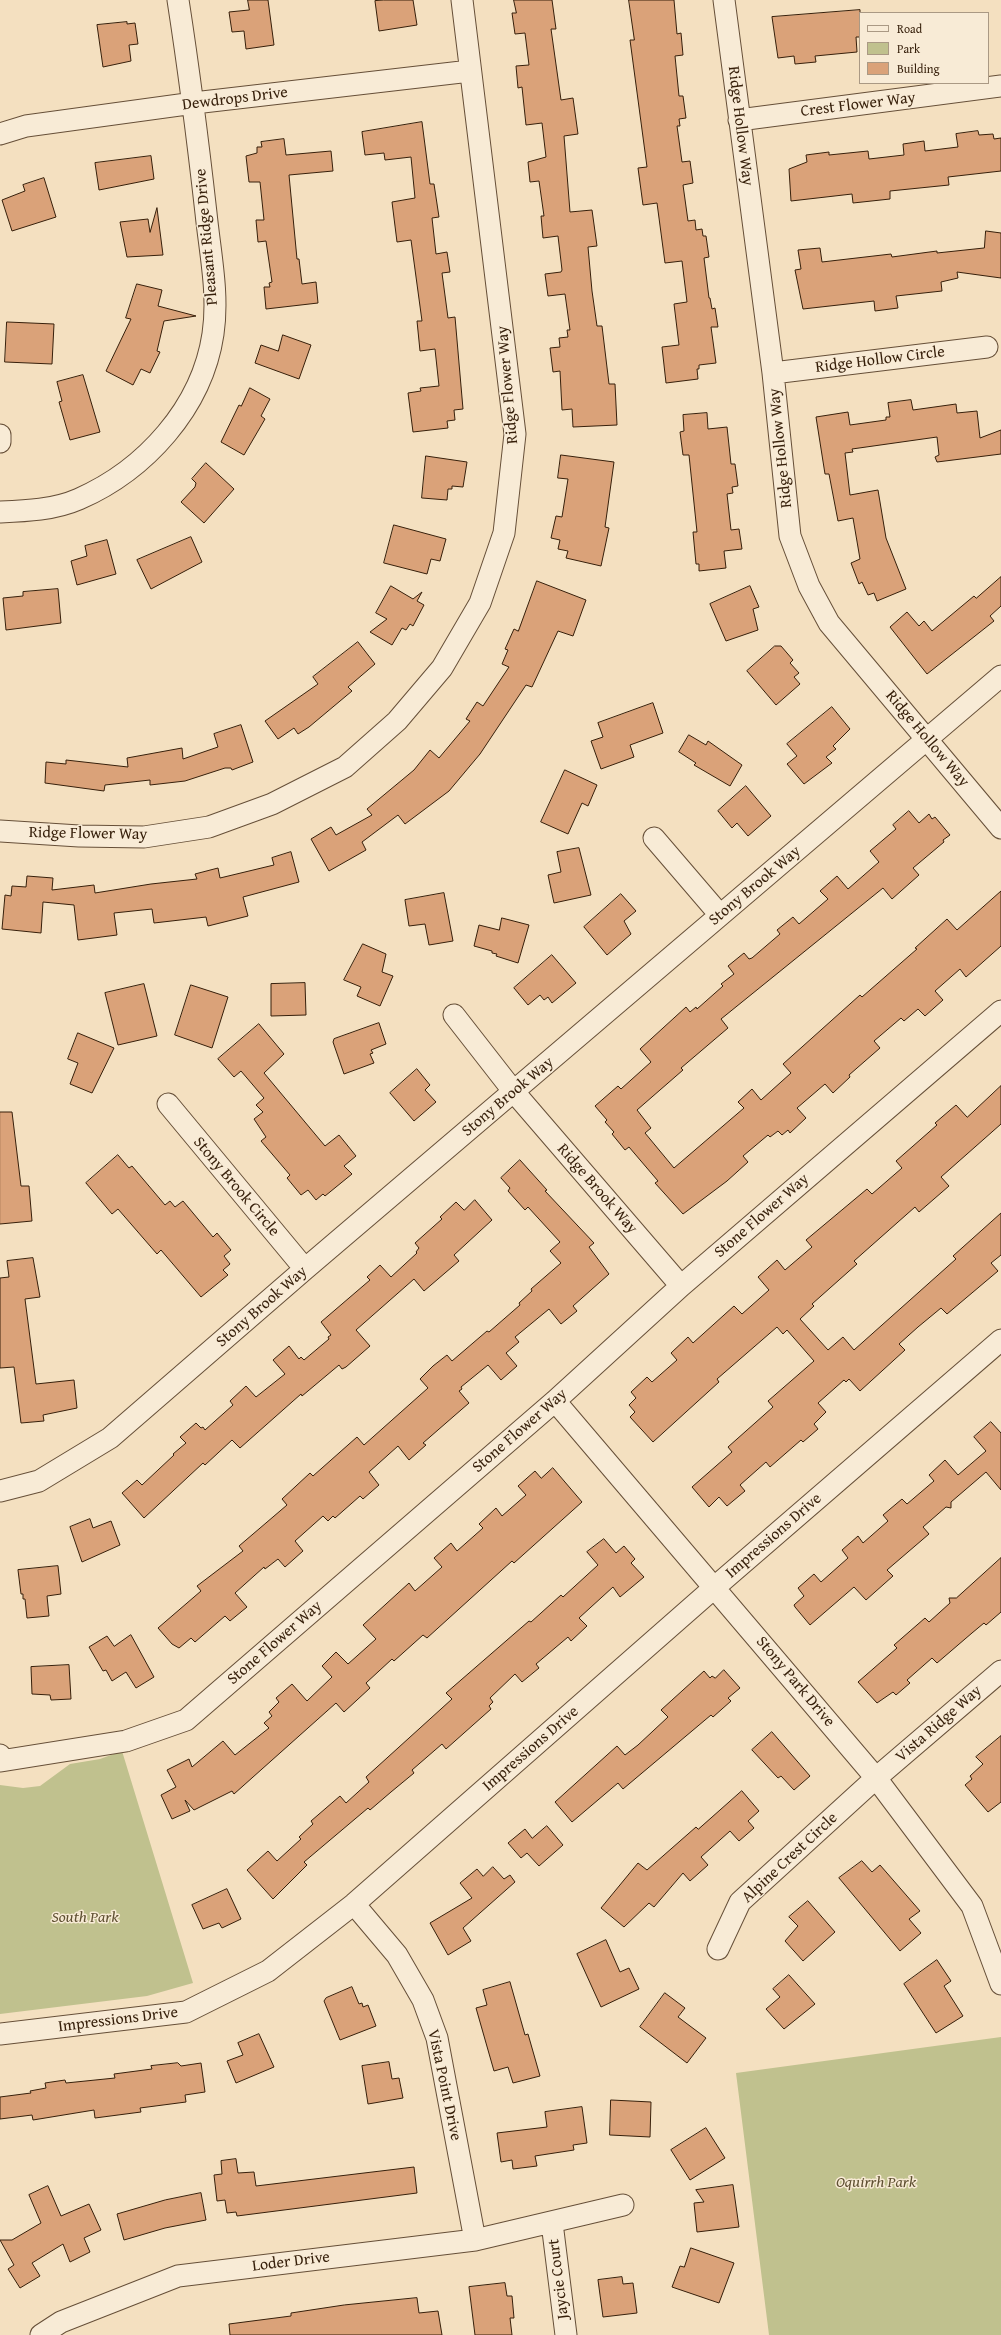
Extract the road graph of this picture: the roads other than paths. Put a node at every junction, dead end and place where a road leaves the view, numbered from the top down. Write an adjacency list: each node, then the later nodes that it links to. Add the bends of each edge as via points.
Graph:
1 (178, 0): 6 (street, Pleasant Ridge Drive)
2 (462, 0): 4 (street, Ridge Flower Way)
3 (724, 0): 7 (street, Ridge Hollow Way)
4 (470, 71): 6 (street, Dewdrops Drive); 17 (street, Ridge Flower Way, via 515,434 504,533 480,603 442,668 397,721 345,767 272,804 209,827 144,837)
5 (1001, 86): 7 (street, Crest Flower Way)
6 (194, 103): 8 (street, Dewdrops Drive, via 26,126); 13 (street, Pleasant Ridge Drive, via 215,299 213,335 199,381 179,418 148,454 118,478 78,500 37,510)
7 (739, 120): 10 (street, Ridge Hollow Way)
8 (0, 134)
9 (987, 348): 10 (street, Ridge Hollow Circle)
10 (773, 373): 15 (street, Ridge Hollow Way, via 790,536 809,586 829,623)
11 (0, 435): 12 (street)
12 (0, 442)
13 (0, 512)
14 (1001, 676): 15 (street, Stony Brook Way)
15 (927, 739): 16 (street, Ridge Hollow Way); 19 (street, Stony Brook Way)
16 (1001, 828)
17 (0, 831)
18 (654, 838): 19 (street)
19 (720, 916): 22 (street, Stony Brook Way)
20 (1001, 1011): 25 (street, Stone Flower Way)
21 (454, 1015): 22 (street, Ridge Brook Way)
22 (514, 1092): 24 (street, Stony Brook Way); 25 (street, Ridge Brook Way)
23 (168, 1104): 24 (street, Stony Brook Circle)
24 (305, 1269): 28 (street, Stony Brook Way, via 110,1438 39,1481)
25 (681, 1286): 27 (street, Stone Flower Way)
26 (1001, 1340): 29 (street, Impressions Drive)
27 (555, 1401): 29 (street, Stony Park Drive); 31 (street, Stone Flower Way, via 186,1720 126,1741 1,1761)
28 (0, 1491)
29 (715, 1587): 32 (street, Stony Park Drive); 33 (street, Impressions Drive)
30 (1001, 1671): 32 (street, Vista Ridge Way)
31 (0, 1755)
32 (876, 1778): 34 (street, Alpine Crest Circle, via 740,1902); 35 (street, Stony Park Drive, via 972,1906)
33 (354, 1904): 36 (street, Impressions Drive, via 268,1972 186,2012); 39 (street, Vista Point Drive, via 398,1955 423,2000 437,2038)
34 (718, 1949)
35 (1001, 1984)
36 (0, 2034)
37 (623, 2205): 38 (street, Loder Drive)
38 (552, 2223): 39 (street, Loder Drive); 41 (street, Jaycie Court)
39 (475, 2240): 40 (street, Loder Drive, via 178,2276 61,2322)
40 (41, 2335)
41 (566, 2335)

